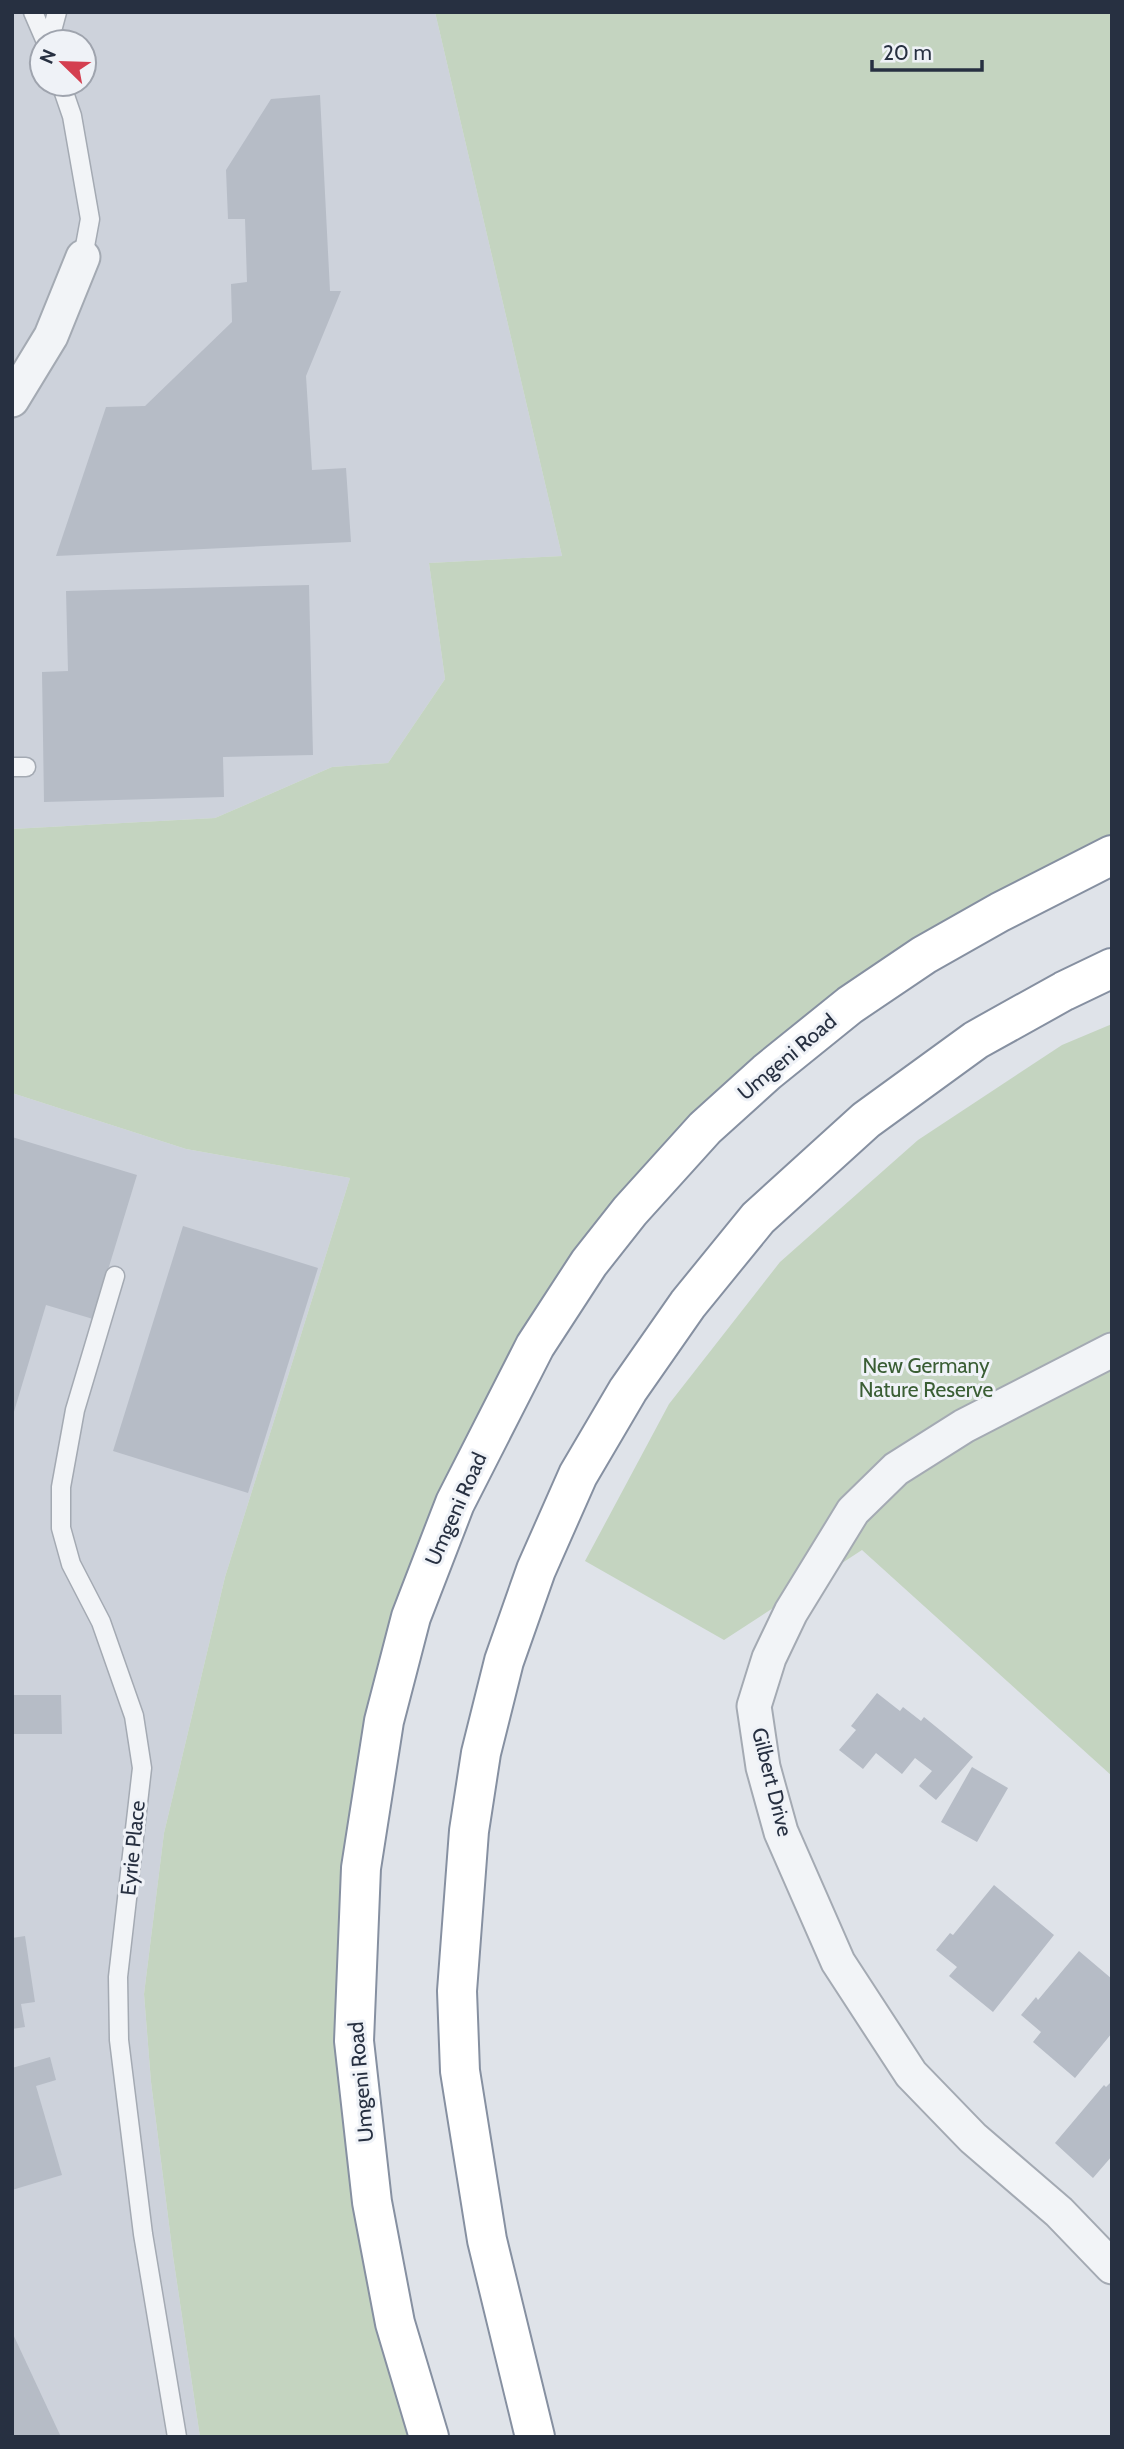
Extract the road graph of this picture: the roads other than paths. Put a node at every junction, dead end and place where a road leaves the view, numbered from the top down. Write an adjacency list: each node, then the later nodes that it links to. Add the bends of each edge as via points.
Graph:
1 (33, 12): 2 (lane)
2 (41, 28)
3 (66, 98): 4 (lane, via 90,219)
4 (83, 257): 5 (street, via 51,336)
5 (12, 400)
6 (1112, 855): 12 (highway, Umgeni Road, via 924,955 850,1005 705,1128 589,1263 535,1346 455,1503 411,1617 384,1721 361,1868 354,2040 372,2202 395,2323)
7 (1112, 968): 13 (highway, via 976,1040 866,1120 758,1218 688,1304 628,1390 578,1475 536,1570 504,1661 481,1753 469,1831 457,1991 460,2071 487,2240)
8 (115, 1276): 11 (lane, Eyrie Place, via 75,1410 61,1487 61,1528 71,1564 102,1622 134,1716 142,1768 118,1977 119,2040 143,2234)
9 (1112, 1349): 10 (street, Gilbert Drive, via 964,1426 896,1469 853,1511 791,1612 768,1658 754,1706 763,1767 781,1832 838,1962 911,2074)
10 (1112, 2267)
11 (177, 2437)
12 (429, 2437)
13 (535, 2437)

